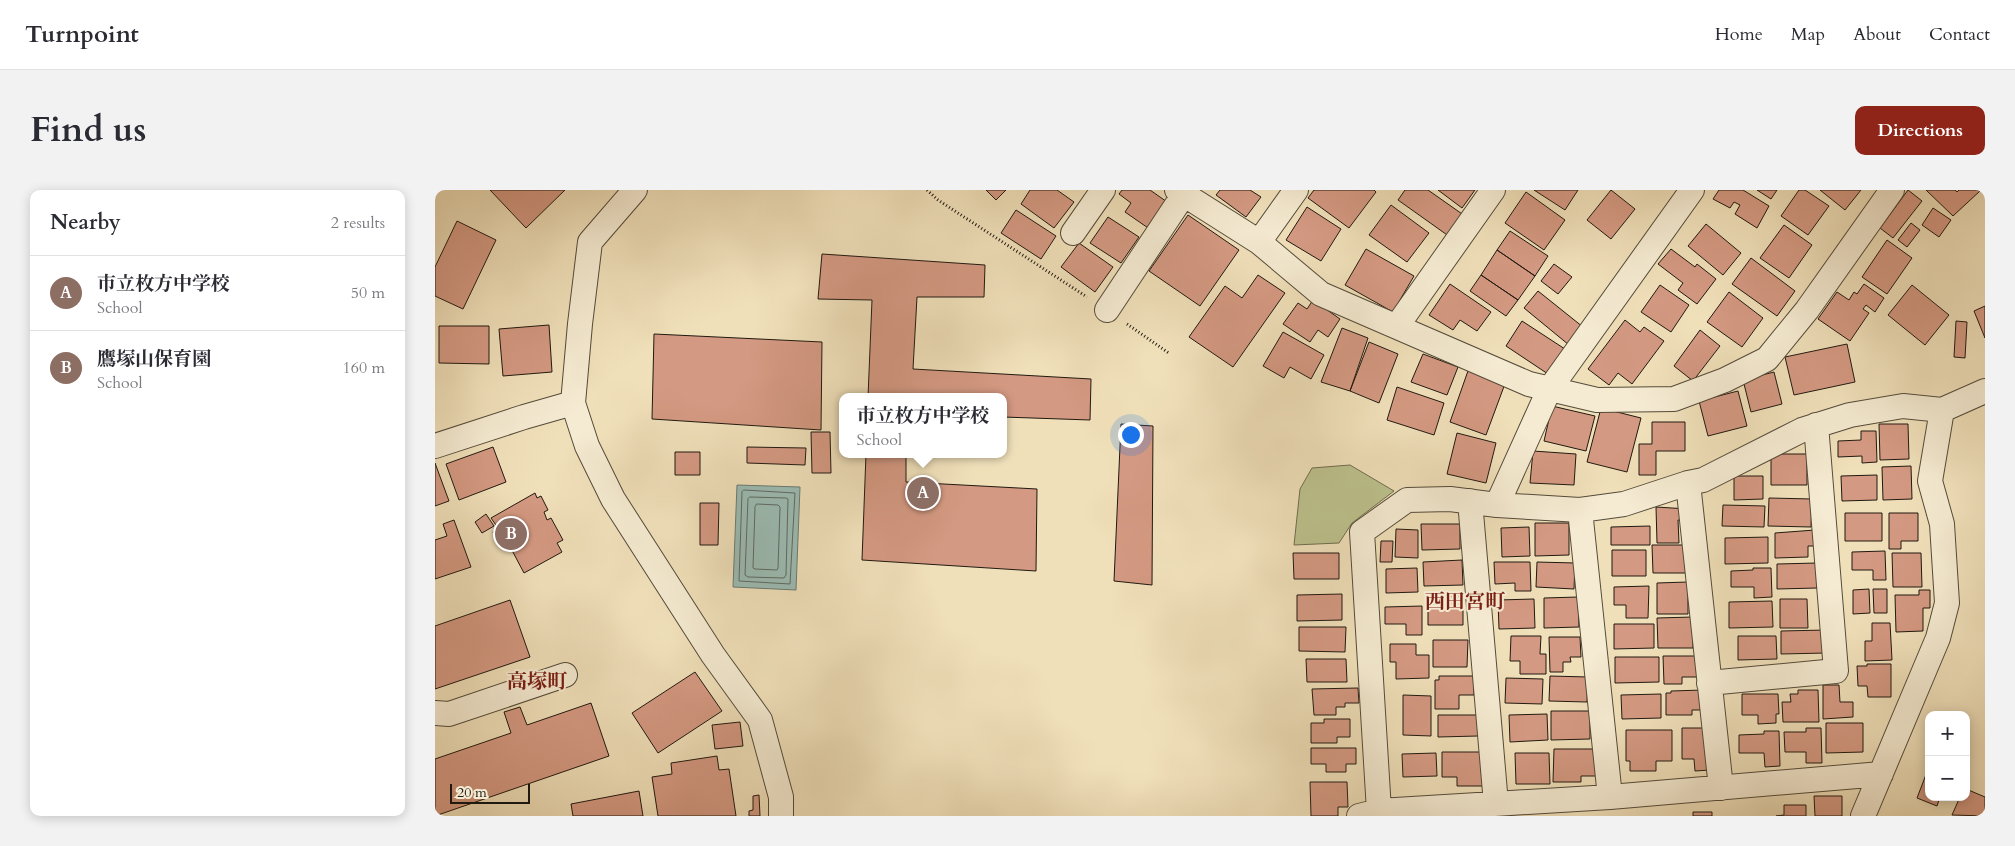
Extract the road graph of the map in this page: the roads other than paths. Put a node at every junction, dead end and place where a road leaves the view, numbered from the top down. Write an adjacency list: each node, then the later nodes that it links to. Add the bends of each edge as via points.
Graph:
1 (635, 190): 14 (street, via 590,242)
2 (1103, 190): 8 (street)
3 (1296, 190): 9 (street)
4 (1493, 190): 11 (street)
5 (1692, 190): 12 (street)
6 (1893, 190): 12 (street, via 1807,310 1767,359 1725,380 1673,399 1597,400)
7 (1180, 192): 9 (street); 10 (street)
8 (1073, 233)
9 (1259, 242): 11 (street, via 1321,294)
10 (1107, 310)
11 (1397, 326): 12 (street)
12 (1549, 390): 20 (street)
13 (1985, 391): 15 (street)
14 (573, 403): 17 (street); 30 (street, via 587,446 613,500 713,655 760,720 781,797)
15 (1941, 410): 16 (street, via 1903,406 1850,415); 25 (street, via 1930,481 1941,524 1947,602 1938,638)
16 (1816, 425): 18 (street, via 1703,480); 23 (street, via 1836,671)
17 (435, 446)
18 (1687, 482): 21 (street, via 1624,504); 23 (street)
19 (1470, 501): 20 (street); 28 (street); 29 (street, via 1407,500 1362,532)
20 (1497, 505): 21 (street)
21 (1580, 510): 27 (street)
22 (565, 675): 24 (street, via 449,714)
23 (1709, 683): 26 (street)
24 (435, 713)
25 (1881, 774): 26 (street); 31 (street)
26 (1721, 788): 27 (street)
27 (1610, 797): 28 (street)
28 (1496, 804): 29 (street)
29 (1369, 813)
30 (781, 816)
31 (1863, 816)

